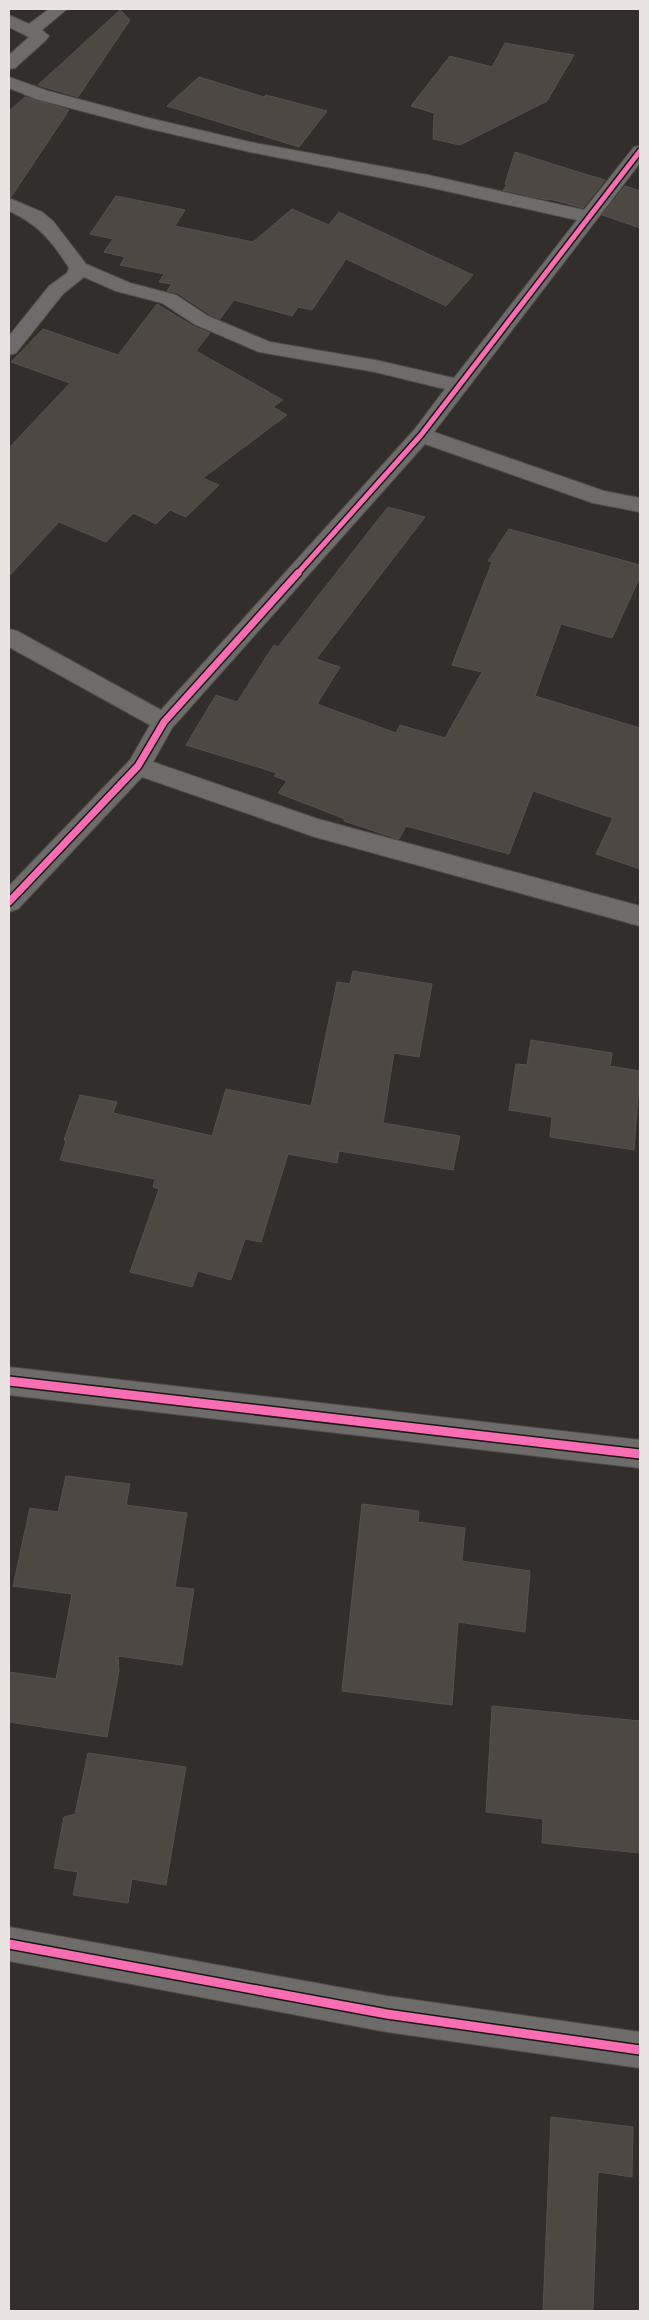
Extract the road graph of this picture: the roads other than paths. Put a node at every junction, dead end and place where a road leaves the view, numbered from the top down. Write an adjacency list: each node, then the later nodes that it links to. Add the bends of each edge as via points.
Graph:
1 (59, 9): 3 (street)
2 (9, 20): 3 (street)
3 (31, 31): 4 (street, via 40,36)
4 (9, 64)
5 (9, 82): 8 (street, via 42,95 231,143 428,181)
6 (640, 151): 8 (street)
7 (9, 204): 9 (street, via 46,225)
8 (589, 217): 11 (street)
9 (79, 268): 10 (street, via 75,276 56,290); 11 (street, via 123,287 170,299 201,320 266,348 375,366)
10 (9, 349)
11 (459, 386): 12 (street)
12 (421, 435): 13 (street, via 601,498); 15 (street)
13 (640, 505)
14 (9, 637): 15 (street)
15 (164, 722): 16 (street)
16 (138, 766): 17 (street); 18 (street, via 315,828)
17 (9, 902)
18 (640, 916)
19 (9, 1381): 20 (street)
20 (640, 1454)
21 (9, 1944): 22 (street, via 387,2014)
22 (640, 2050)

